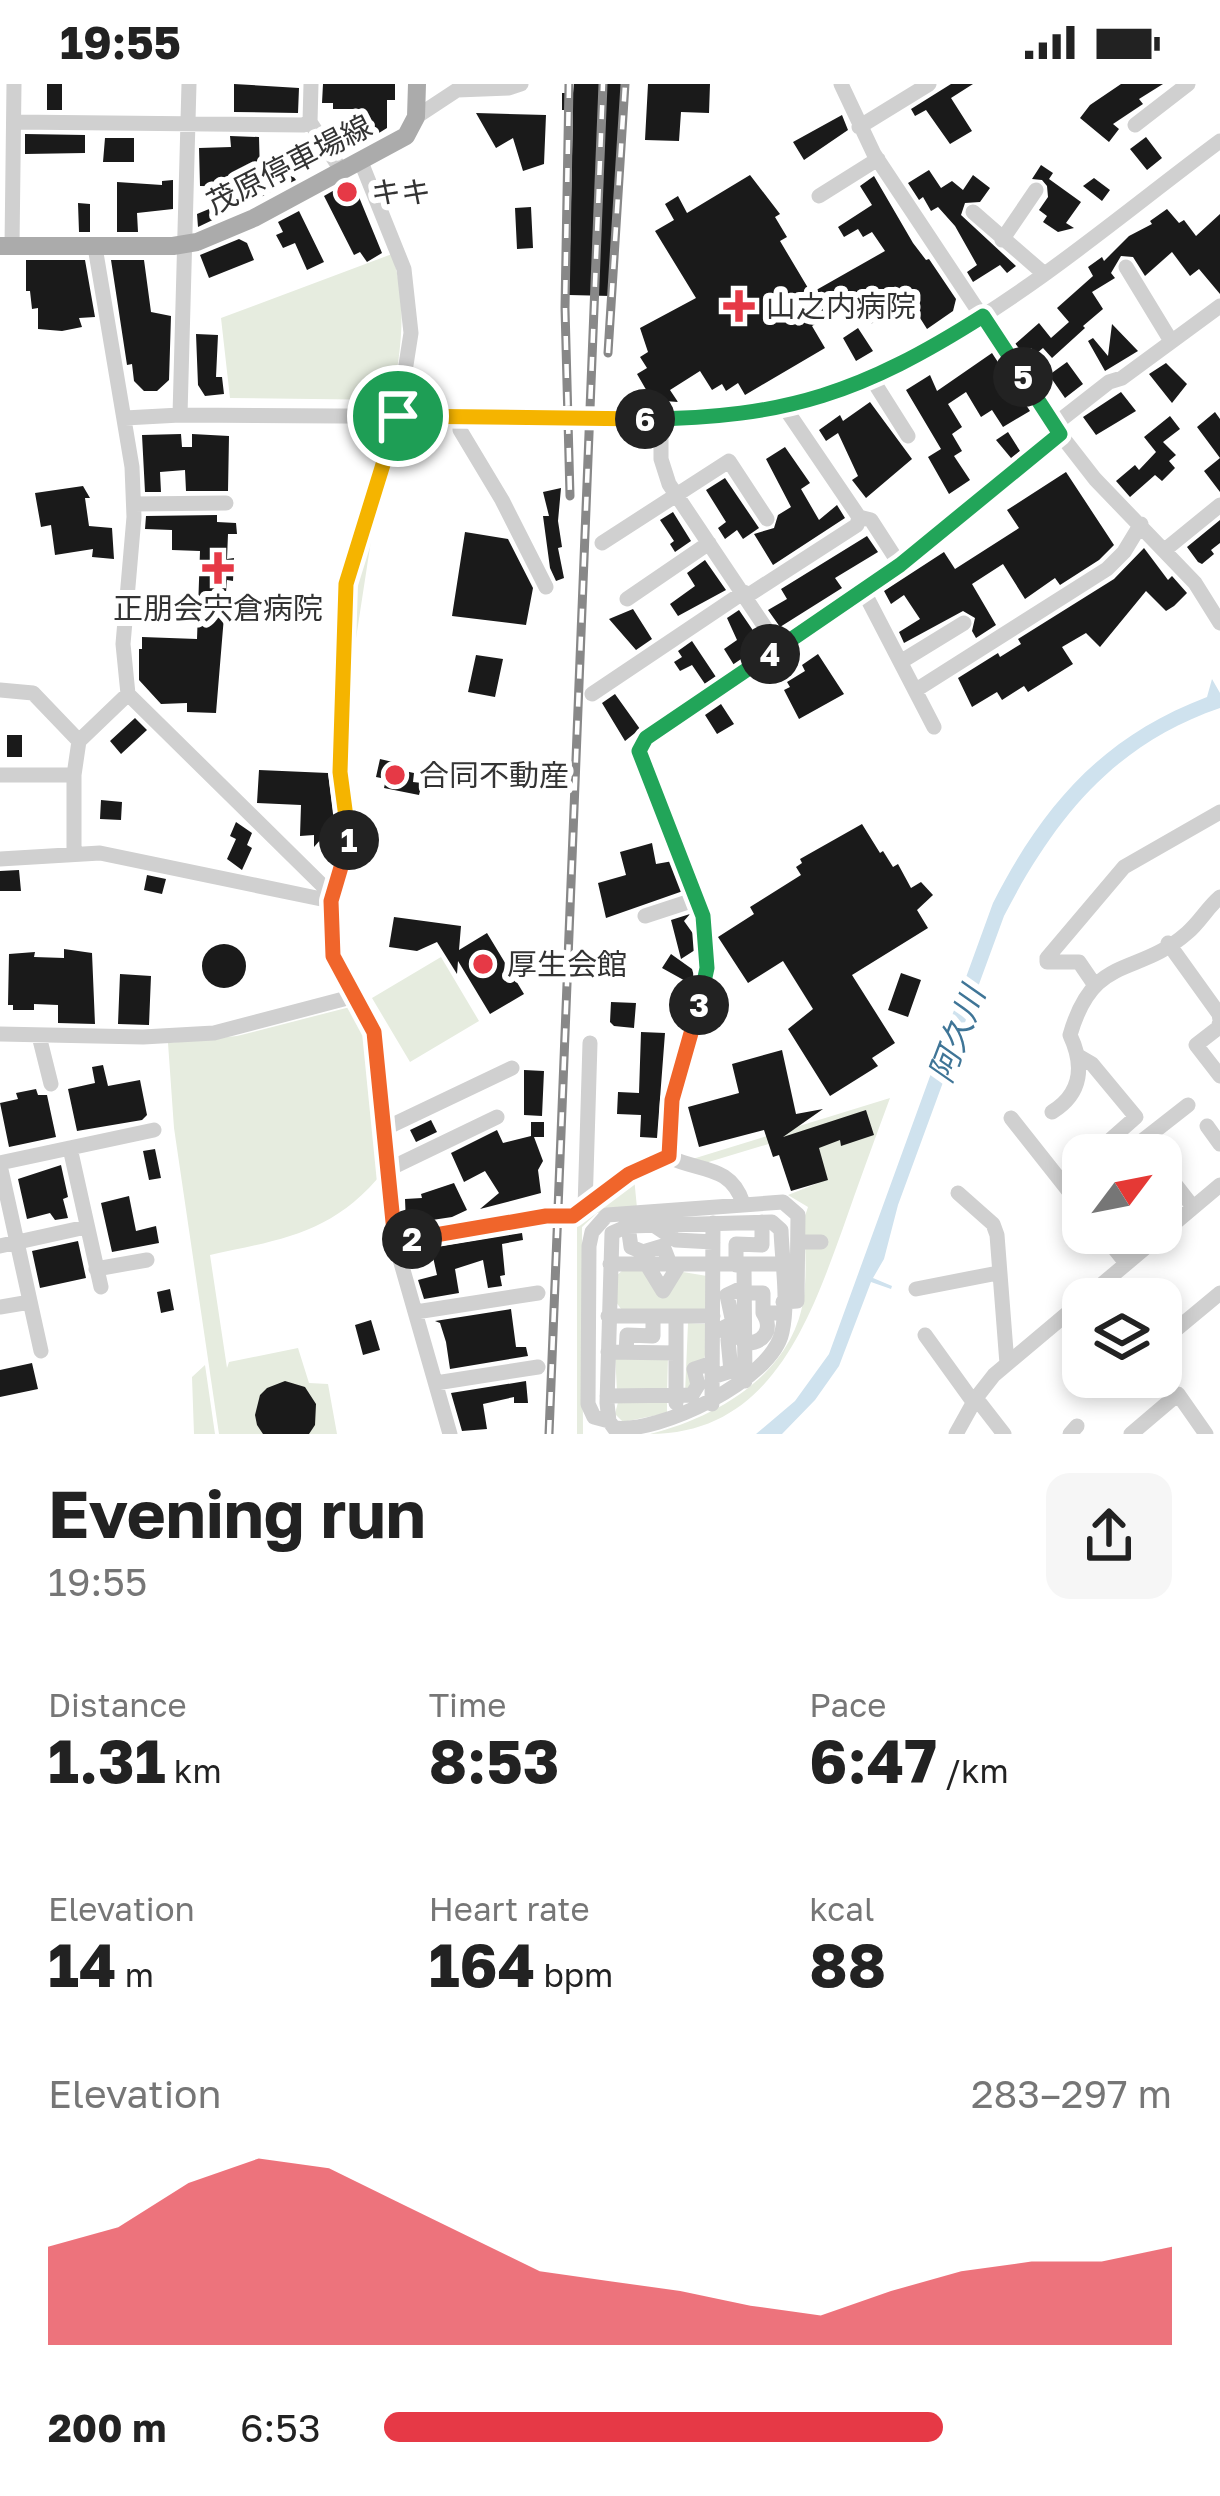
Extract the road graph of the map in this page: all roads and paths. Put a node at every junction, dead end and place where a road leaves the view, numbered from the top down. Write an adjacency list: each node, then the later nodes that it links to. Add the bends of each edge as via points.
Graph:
1 (14, 84): 11 (street)
2 (190, 84): 14 (street)
3 (311, 84): 12 (street)
4 (417, 84): 10 (main road, 茂原停車場線)
5 (521, 84): 9 (street)
6 (841, 84): 15 (street)
7 (929, 84): 15 (street)
8 (1188, 84): 13 (street)
9 (439, 92): 10 (street)
10 (416, 116): 18 (main road, 茂原停車場線, via 406,136)
11 (14, 122): 14 (street); 25 (street)
12 (310, 122): 14 (street); 19 (street)
13 (1136, 125)
14 (188, 126): 24 (street)
15 (859, 127): 17 (street)
16 (1220, 141): 28 (street)
17 (878, 159): 21 (street); 30 (street)
18 (361, 162): 19 (main road, 茂原停車場線); 35 (street, via 408,292)
19 (341, 170): 24 (main road, 茂原停車場線)
20 (1036, 190): 23 (street)
21 (819, 196)
22 (974, 212): 23 (street)
23 (1002, 240): 28 (street)
24 (186, 244): 26 (main road, 茂原停車場線); 34 (street)
25 (6, 246): 26 (main road, 茂原停車場線)
26 (95, 247): 37 (street)
27 (1126, 267): 31 (street)
28 (1042, 272): 30 (street)
29 (1220, 306): 31 (street)
30 (983, 316): 32 (street); 39 (street)
31 (1171, 341): 39 (street)
32 (872, 379): 33 (street); 40 (street)
33 (784, 408): 38 (street); 45 (street)
34 (180, 415): 35 (street); 37 (street)
35 (398, 416): 36 (street); 73 (street, via 346,584 340,772 349,845)
36 (460, 417): 38 (street); 52 (street)
37 (125, 418): 43 (street)
38 (661, 418): 41 (street, via 663,473)
39 (1057, 430): 47 (street); 51 (street)
40 (908, 436)
41 (675, 495): 46 (street, via 729,461); 48 (street); 49 (street)
42 (226, 503): 43 (street)
43 (134, 504): 62 (street, via 122,644)
44 (1220, 505): 50 (street)
45 (859, 517): 51 (street, via 871,520); 54 (street)
46 (767, 519)
47 (1141, 524): 50 (street); 61 (street, via 1107,569)
48 (602, 543)
49 (709, 543): 54 (street); 55 (street)
50 (1166, 549): 57 (street)
51 (900, 565): 53 (street)
52 (546, 587)
53 (862, 590): 58 (street); 59 (street)
54 (745, 594): 58 (street); 63 (street)
55 (627, 599)
56 (964, 623): 59 (street)
57 (1220, 623)
58 (779, 648): 72 (street, via 641,743 640,758)
59 (902, 661): 61 (street)
60 (0, 690): 65 (street, via 33,693)
61 (916, 690): 64 (street)
62 (128, 694): 65 (street); 73 (street)
63 (592, 694)
64 (934, 727)
65 (79, 741): 67 (street)
66 (0, 775): 67 (street)
67 (74, 775): 69 (street)
68 (1220, 812): 76 (street, via 1124,867 1047,958 1079,962)
69 (74, 853): 70 (street); 73 (street)
70 (0, 860)
71 (1220, 897): 75 (street)
72 (698, 899): 74 (street); 97 (street, via 707,968 672,1100)
73 (331, 901): 77 (street, via 333,956)
74 (645, 916)
75 (1168, 944): 76 (street); 78 (street)
76 (1094, 984): 82 (street, via 1070,1035)
77 (355, 996): 80 (street, via 237,1029); 91 (street, via 374,1032)
78 (1220, 1021): 84 (street, via 1196,1045)
79 (0, 1034): 80 (street)
80 (39, 1036): 85 (street)
81 (590, 1042): 106 (street)
82 (1080, 1058): 87 (street, via 1072,1098); 93 (street, via 1136,1117)
83 (512, 1068): 91 (street)
84 (1220, 1076)
85 (51, 1084)
86 (1188, 1106): 94 (street)
87 (1052, 1112)
88 (497, 1117): 99 (street)
89 (1011, 1118): 100 (street)
90 (1207, 1126): 95 (street)
91 (386, 1128): 99 (street)
92 (154, 1130): 96 (street)
93 (1117, 1134)
94 (1151, 1134)
95 (1220, 1144)
96 (70, 1148): 98 (street); 111 (street)
97 (669, 1156): 104 (street, via 723,1172); 106 (street)
98 (0, 1164): 117 (street)
99 (389, 1169): 113 (street)
100 (1062, 1182)
101 (1220, 1185): 105 (street)
102 (958, 1193): 127 (street, via 993,1224)
103 (1182, 1193): 105 (street)
104 (743, 1202): 115 (street, via 787,1204 798,1215); 158 (street, via 597,1222 589,1246 588,1404 594,1417)
105 (1193, 1207): 120 (street)
106 (586, 1208): 113 (street)
107 (762, 1222): 108 (street); 122 (street, via 782,1230); 126 (street, via 762,1245 736,1244)
108 (713, 1223): 110 (street); 114 (street)
109 (628, 1226): 110 (street); 121 (street, via 611,1232); 124 (street, via 631,1247 663,1246)
110 (656, 1226): 112 (street)
111 (86, 1228): 117 (street); 119 (street, via 99,1278)
112 (692, 1241): 114 (street); 124 (street)
113 (395, 1242): 135 (street)
114 (713, 1242): 125 (street)
115 (799, 1242): 116 (street); 134 (street, via 797,1301)
116 (821, 1242)
117 (8, 1244): 132 (street)
118 (1119, 1254): 120 (street)
119 (147, 1260)
120 (1126, 1263): 148 (street)
121 (610, 1264): 123 (street); 137 (street)
122 (782, 1264): 126 (street); 134 (street)
123 (647, 1265): 124 (street); 124 (street, via 663,1291)
124 (680, 1265): 125 (street)
125 (713, 1265): 126 (street); 140 (street)
126 (740, 1265): 129 (street)
127 (998, 1273): 128 (street); 148 (street)
128 (916, 1289)
129 (745, 1290): 136 (street, via 763,1293); 140 (street, via 727,1295 727,1330); 143 (street)
130 (538, 1293): 135 (street)
131 (1220, 1293): 141 (street)
132 (30, 1301): 133 (street); 144 (street)
133 (0, 1307)
134 (783, 1307): 136 (street); 151 (street, via 782,1336)
135 (416, 1312): 152 (street)
136 (763, 1313): 143 (street, via 767,1334)
137 (608, 1316): 138 (street); 145 (street)
138 (653, 1316): 139 (street); 146 (street, via 653,1336 627,1335)
139 (676, 1316): 140 (street); 147 (street)
140 (713, 1324): 150 (street)
141 (1182, 1325)
142 (925, 1335): 155 (street)
143 (744, 1338): 150 (street, via 728,1340 731,1371); 151 (street)
144 (41, 1351)
145 (608, 1352): 146 (street); 153 (street)
146 (626, 1352): 147 (street)
147 (676, 1352): 154 (street)
148 (1007, 1364): 155 (street)
149 (538, 1367): 152 (street)
150 (712, 1370): 154 (street, via 694,1369 697,1391); 156 (street)
151 (745, 1382): 156 (street)
152 (436, 1383): 159 (street)
153 (607, 1396): 154 (street); 158 (street)
154 (676, 1397): 157 (street)
155 (975, 1401): 160 (street); 161 (street)
156 (712, 1404): 157 (street)
157 (676, 1419): 158 (street, via 623,1431)
158 (609, 1421)
159 (449, 1434)
160 (956, 1434)
161 (1004, 1434)
162 (1132, 1434): 163 (street, via 1178,1394)
163 (1206, 1434)

